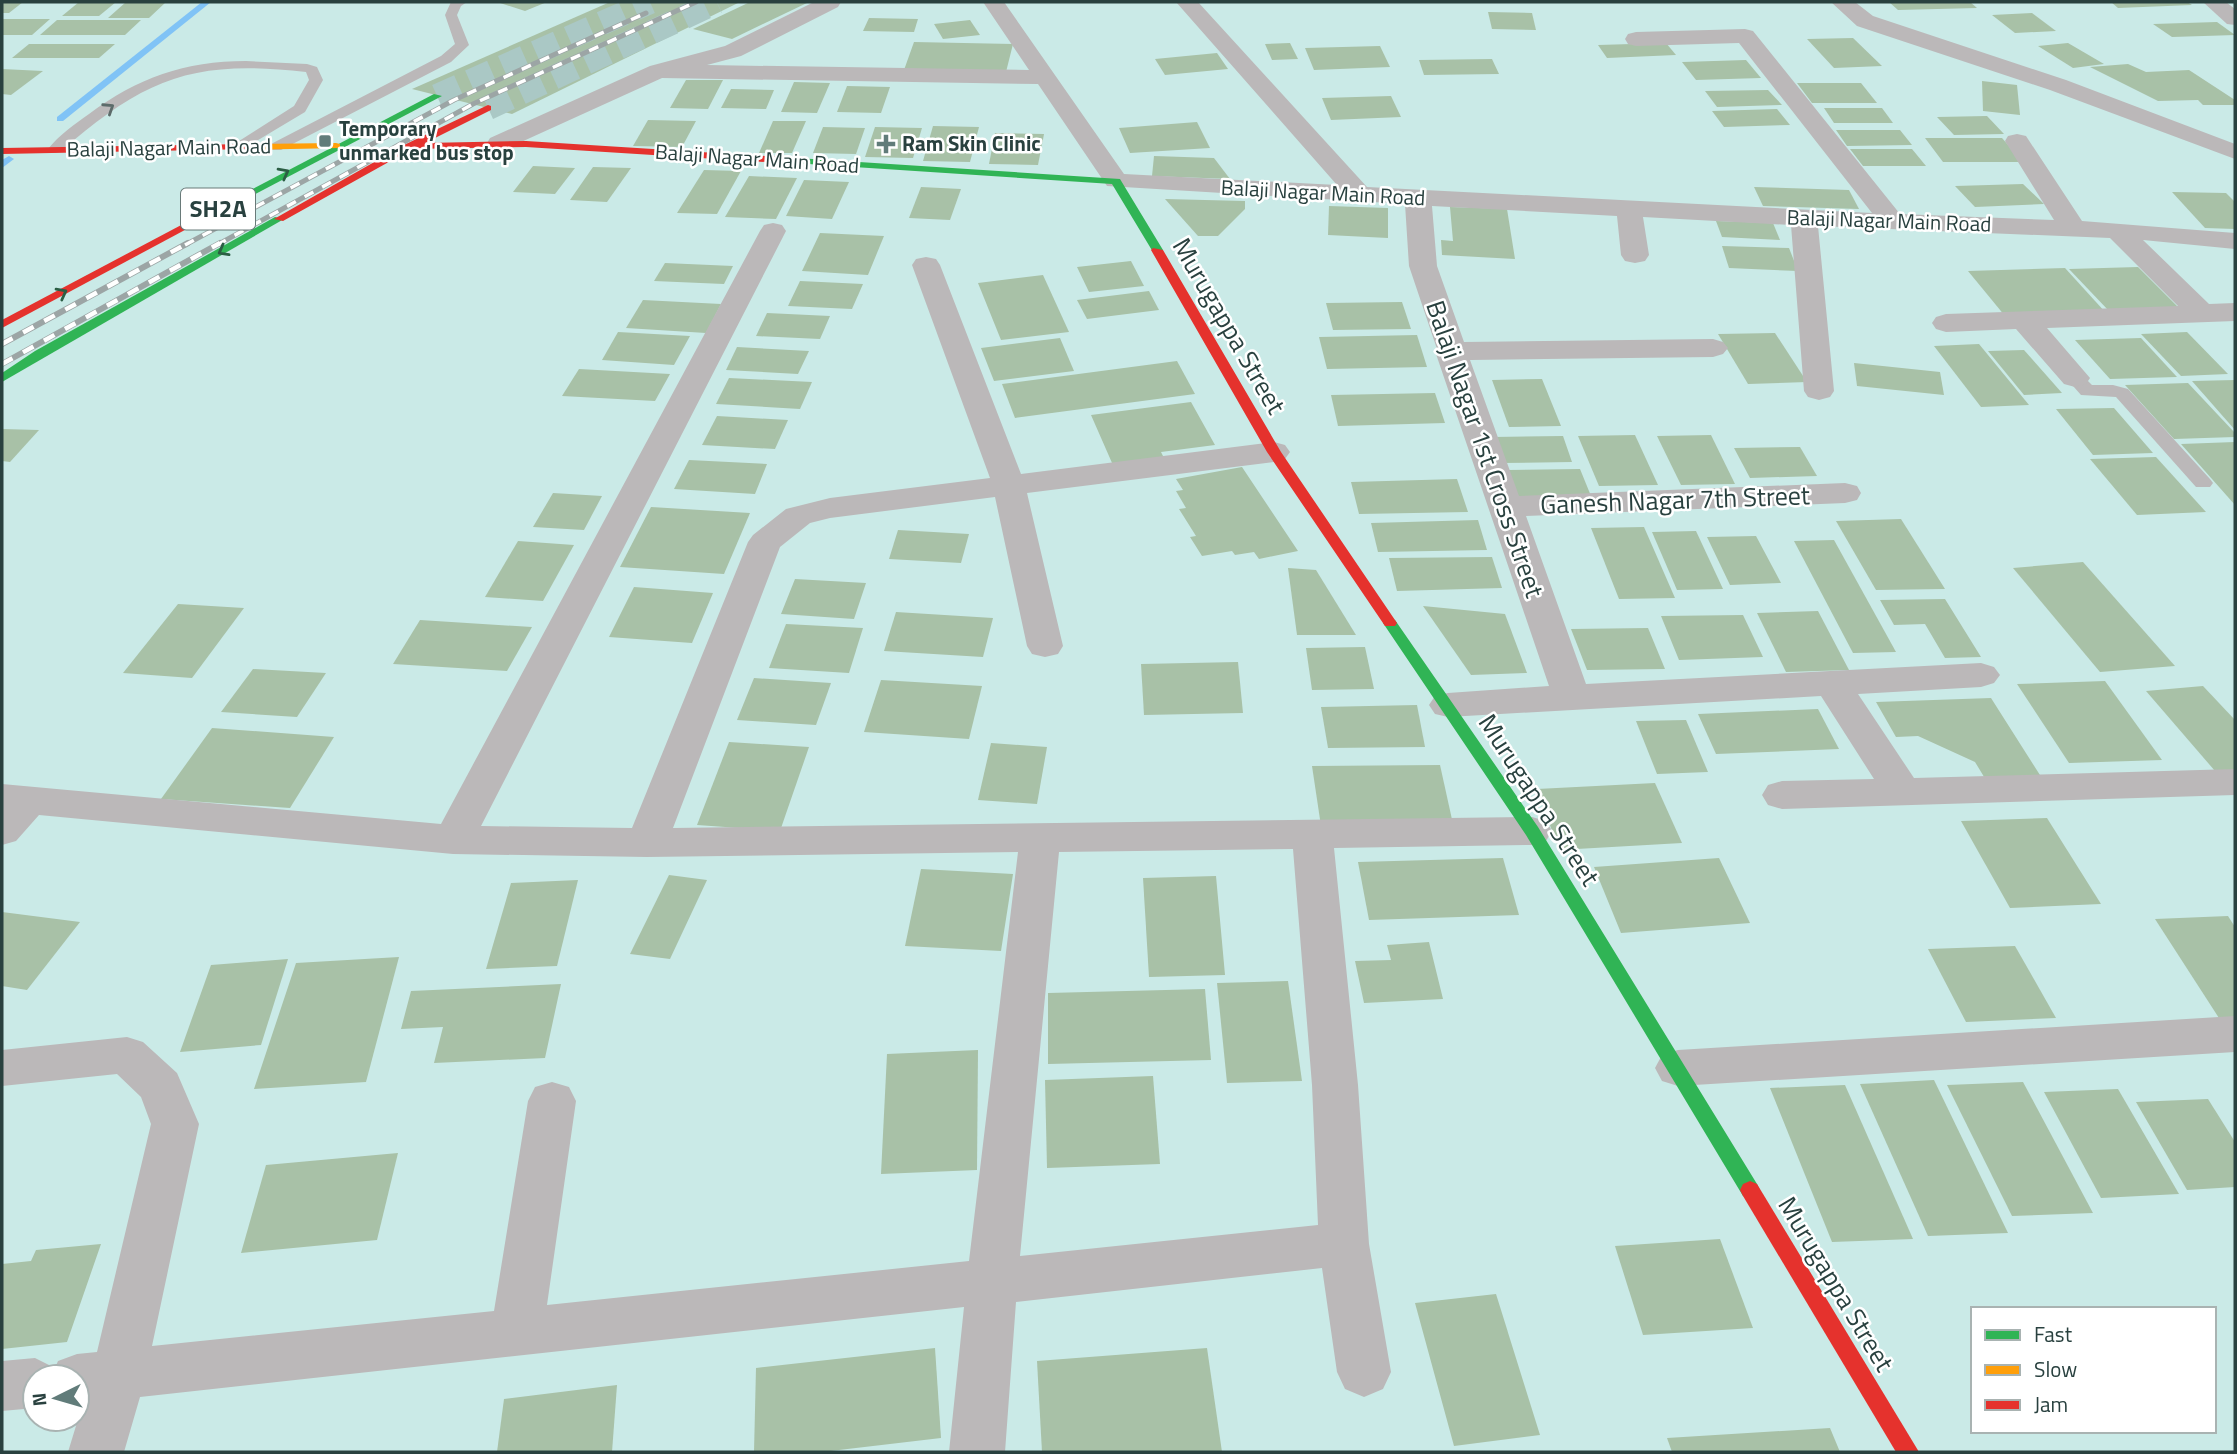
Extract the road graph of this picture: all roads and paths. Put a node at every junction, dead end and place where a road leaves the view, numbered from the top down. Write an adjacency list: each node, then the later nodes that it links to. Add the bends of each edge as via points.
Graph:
1 (461, 2): 17 (lane, via 452,15 462,45 446,59)
2 (830, 2): 9 (street, via 733,51)
3 (994, 2): 10 (street)
4 (1187, 2): 23 (street)
5 (1842, 2): 21 (street, via 1865,21 2058,85)
6 (2213, 2): 7 (street)
7 (2235, 19)
8 (1636, 38): 27 (street, via 1745,36)
9 (658, 71): 10 (street); 14 (street)
10 (1044, 77): 22 (street)
11 (436, 96): 15 (street, SH2A)
12 (488, 108): 16 (street, SH2A)
13 (2017, 141): 28 (street)
14 (499, 143): 16 (street, Balaji Nagar Main Road); 22 (street, Balaji Nagar Main Road)
15 (336, 146): 17 (street, Balaji Nagar Main Road); 38 (street, SH2A, one-way to 15)
16 (411, 146): 42 (street, SH2A, one-way to 42)
17 (276, 147): 18 (street, Balaji Nagar Main Road)
18 (235, 148): 19 (street, Balaji Nagar Main Road); 19 (lane, one-way to 18, via 134,90 173,73 208,66 312,71 316,80 300,109)
19 (51, 149): 20 (street, Balaji Nagar Main Road)
20 (2, 151)
21 (2235, 152)
22 (1116, 181): 23 (street, Balaji Nagar Main Road); 46 (street, Murugappa Street)
23 (1361, 196): 24 (street, Balaji Nagar Main Road)
24 (1418, 198): 25 (street, Balaji Nagar Main Road); 41 (street, Balaji Nagar 1st Cross Street, via 1423,266)
25 (1629, 208): 26 (street, Balaji Nagar Main Road); 32 (street)
26 (1804, 218): 27 (street, Balaji Nagar Main Road); 45 (street)
27 (1892, 220): 28 (street, Balaji Nagar Main Road)
28 (2073, 228): 29 (street, Balaji Nagar Main Road)
29 (2117, 230): 31 (street, Balaji Nagar Main Road); 35 (street)
30 (773, 231): 64 (street)
31 (2235, 241)
32 (1634, 255)
33 (926, 265): 48 (street)
34 (2235, 312): 35 (street)
35 (2203, 314): 36 (street)
36 (2025, 321): 37 (street); 44 (street)
37 (1946, 323)
38 (2, 325)
39 (14, 345): 42 (street)
40 (1713, 348): 41 (street)
41 (1450, 351): 50 (street, Balaji Nagar 1st Cross Street)
42 (39, 354): 43 (street, SH2A)
43 (2, 378)
44 (2075, 378): 47 (lane, via 2086,390 2122,393)
45 (1819, 391)
46 (1274, 452): 48 (street); 55 (street, Murugappa Street)
47 (2203, 483)
48 (1009, 486): 51 (street); 65 (street, via 830,508 798,516 765,542)
49 (1845, 493): 50 (street, Ganesh Nagar 7th Street)
50 (1506, 507): 54 (street, Balaji Nagar 1st Cross Street)
51 (1045, 646)
52 (1981, 675): 53 (street)
53 (1833, 685): 54 (street); 57 (street)
54 (1571, 695): 55 (street)
55 (1448, 705): 61 (street, Murugappa Street)
56 (2235, 782): 57 (street)
57 (1903, 792): 58 (street)
58 (1782, 795)
59 (16, 798): 60 (street); 64 (street)
60 (2, 831)
61 (1532, 831): 62 (street); 68 (street, Murugappa Street)
62 (1312, 834): 63 (street); 70 (street)
63 (1040, 838): 65 (street); 71 (street)
64 (453, 840): 65 (street)
65 (646, 843)
66 (2235, 1034): 68 (street)
67 (2, 1068): 74 (street, via 127,1055 160,1086 175,1124)
68 (1678, 1068): 79 (street, Murugappa Street)
69 (552, 1101): 72 (street)
70 (1344, 1244): 71 (street); 73 (street)
71 (992, 1280): 72 (street); 78 (street)
72 (517, 1333): 74 (street)
73 (1364, 1372)
74 (98, 1377): 77 (street)
75 (21, 1384): 76 (street)
76 (2, 1386)
77 (96, 1452)
78 (977, 1452)
79 (1908, 1452)

